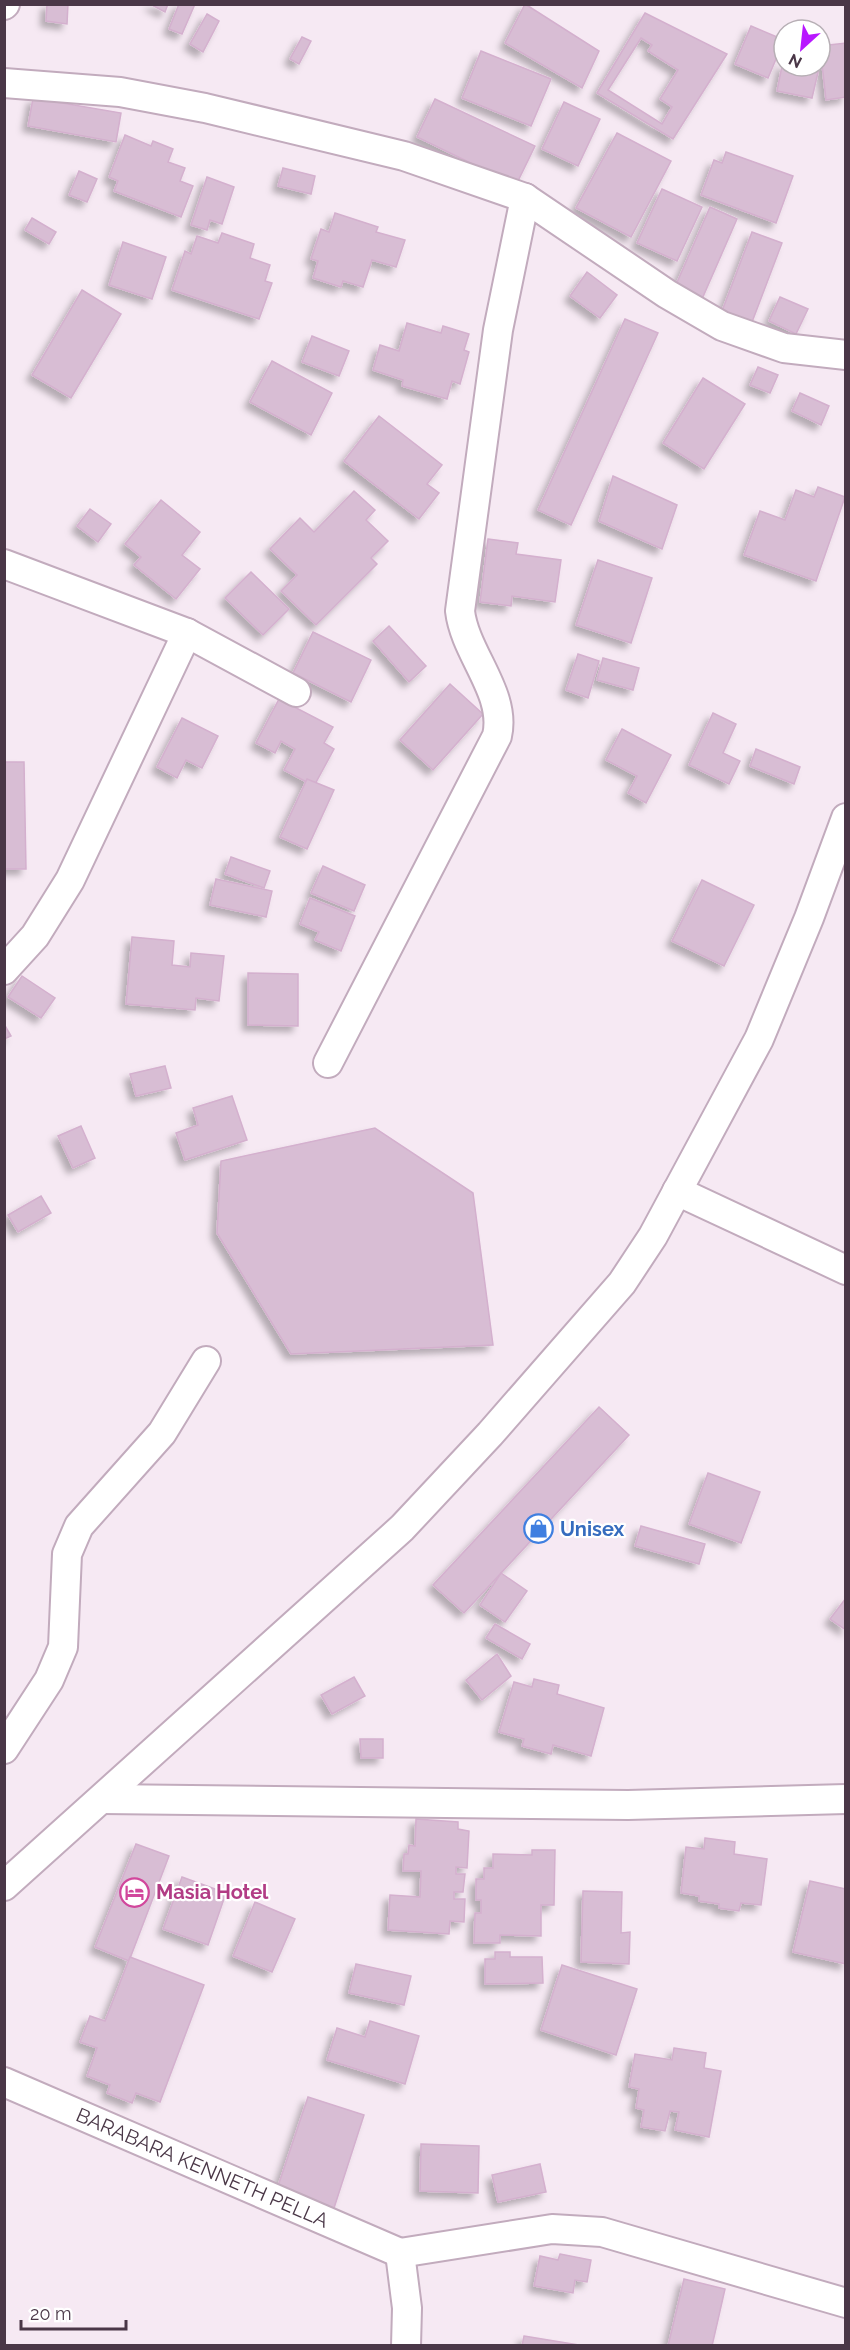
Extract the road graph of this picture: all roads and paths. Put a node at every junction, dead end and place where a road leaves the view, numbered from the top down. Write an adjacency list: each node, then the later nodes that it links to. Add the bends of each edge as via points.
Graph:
1 (4, 83): 2 (street, via 120,92 206,108 404,156)
2 (525, 198): 3 (street, via 667,294 722,326 784,348); 9 (street, via 498,330 460,611 462,627 501,720 497,736)
3 (846, 355)
4 (4, 564): 5 (street)
5 (187, 633): 6 (street); 8 (street, via 70,880 36,936)
6 (296, 692)
7 (846, 818): 10 (street, via 759,1039)
8 (4, 970)
9 (328, 1062)
10 (677, 1191): 11 (street); 14 (street, via 622,1283 402,1528)
11 (846, 1270)
12 (206, 1361): 13 (street, via 162,1432 79,1526 67,1554 63,1647 48,1680)
13 (4, 1749)
14 (103, 1799): 15 (street, via 628,1805); 16 (street)
15 (846, 1799)
16 (4, 1886)
17 (4, 2082): 18 (street, BARABARA KENNETH PELLA)
18 (400, 2253): 19 (street, via 552,2229 602,2232); 20 (street, via 407,2308)
19 (846, 2303)
20 (406, 2346)

